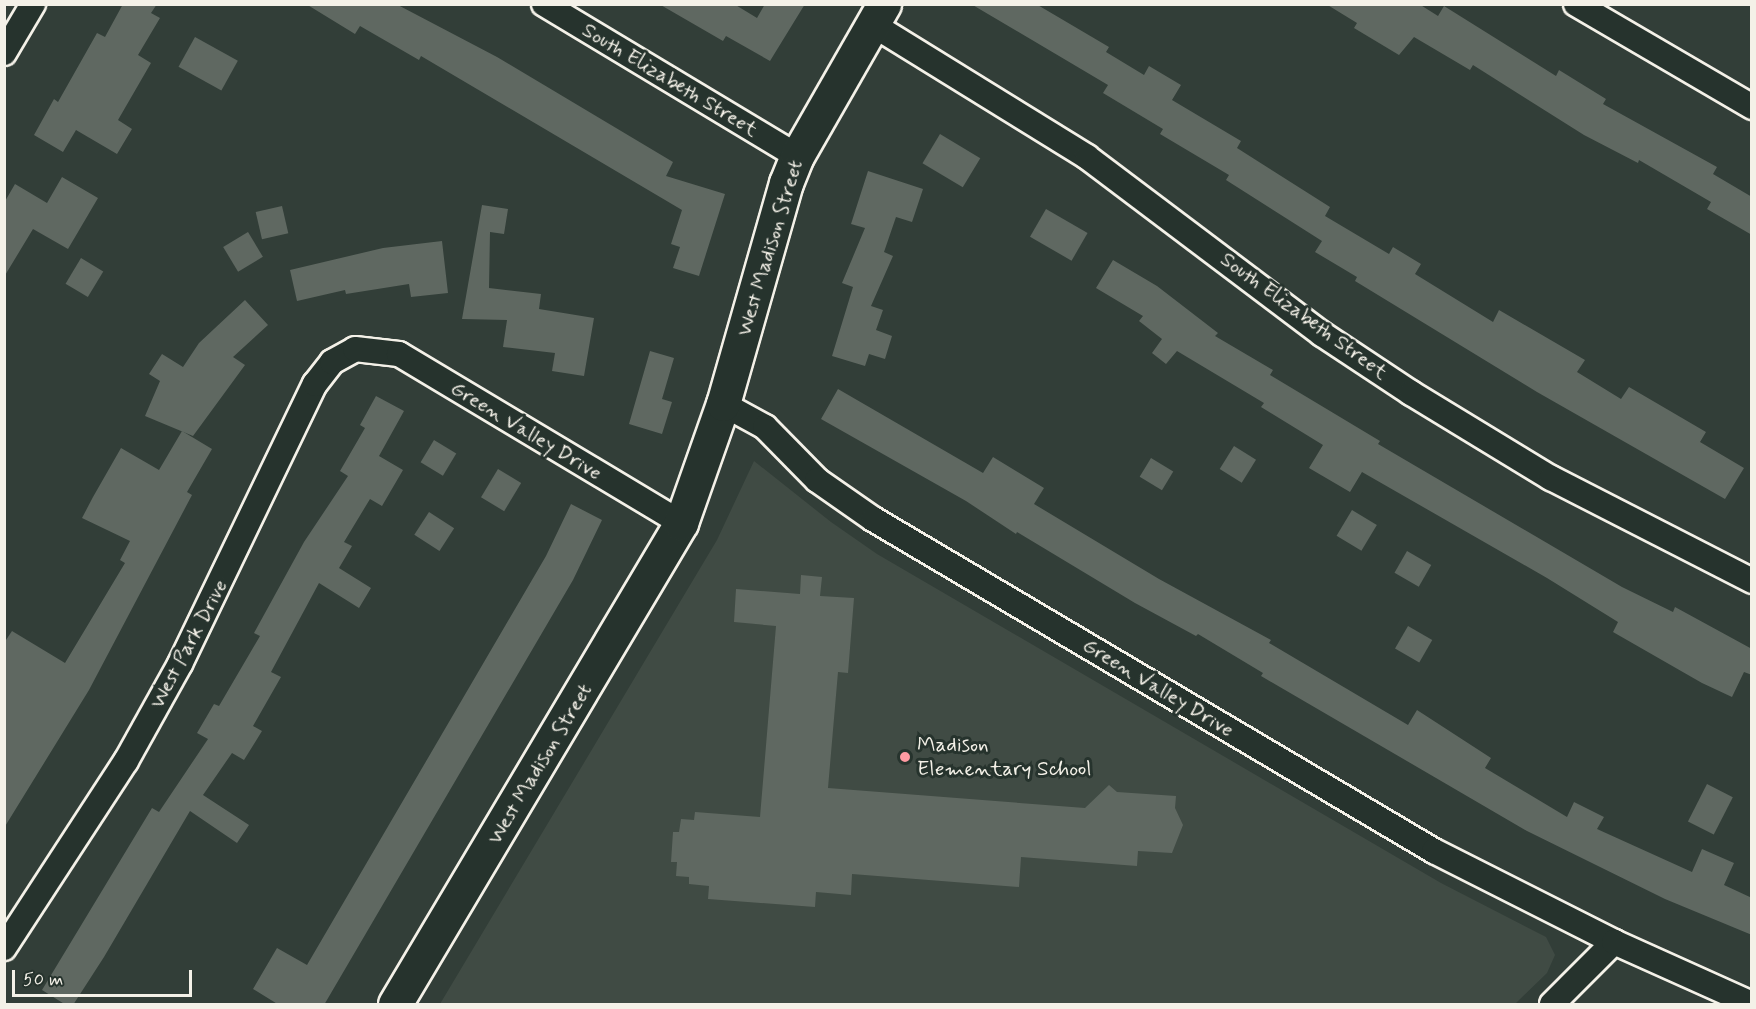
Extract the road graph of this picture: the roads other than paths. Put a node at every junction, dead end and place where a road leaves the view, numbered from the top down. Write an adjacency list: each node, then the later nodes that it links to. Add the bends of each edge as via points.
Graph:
1 (33, 4): 5 (street)
2 (544, 4): 7 (street, South Elizabeth Street)
3 (1576, 4): 6 (street)
4 (878, 14): 7 (street, West Madison Street); 11 (street, South Elizabeth Street, via 1088,157 1322,334 1412,393 1551,478)
5 (4, 53)
6 (1752, 107)
7 (797, 156): 9 (street, West Madison Street)
8 (367, 349): 10 (street, Green Valley Drive, via 399,354); 13 (street, West Park Drive, via 355,349 323,370 180,664 114,780)
9 (723, 404): 10 (street, West Madison Street); 12 (street, Green Valley Drive, via 765,427 817,480 873,519 1434,851)
10 (681, 523): 15 (street, West Madison Street)
11 (1752, 581)
12 (1614, 942): 14 (street, Green Valley Drive); 16 (street)
13 (4, 948)
14 (1752, 1004)
15 (395, 1005)
16 (1552, 1005)

